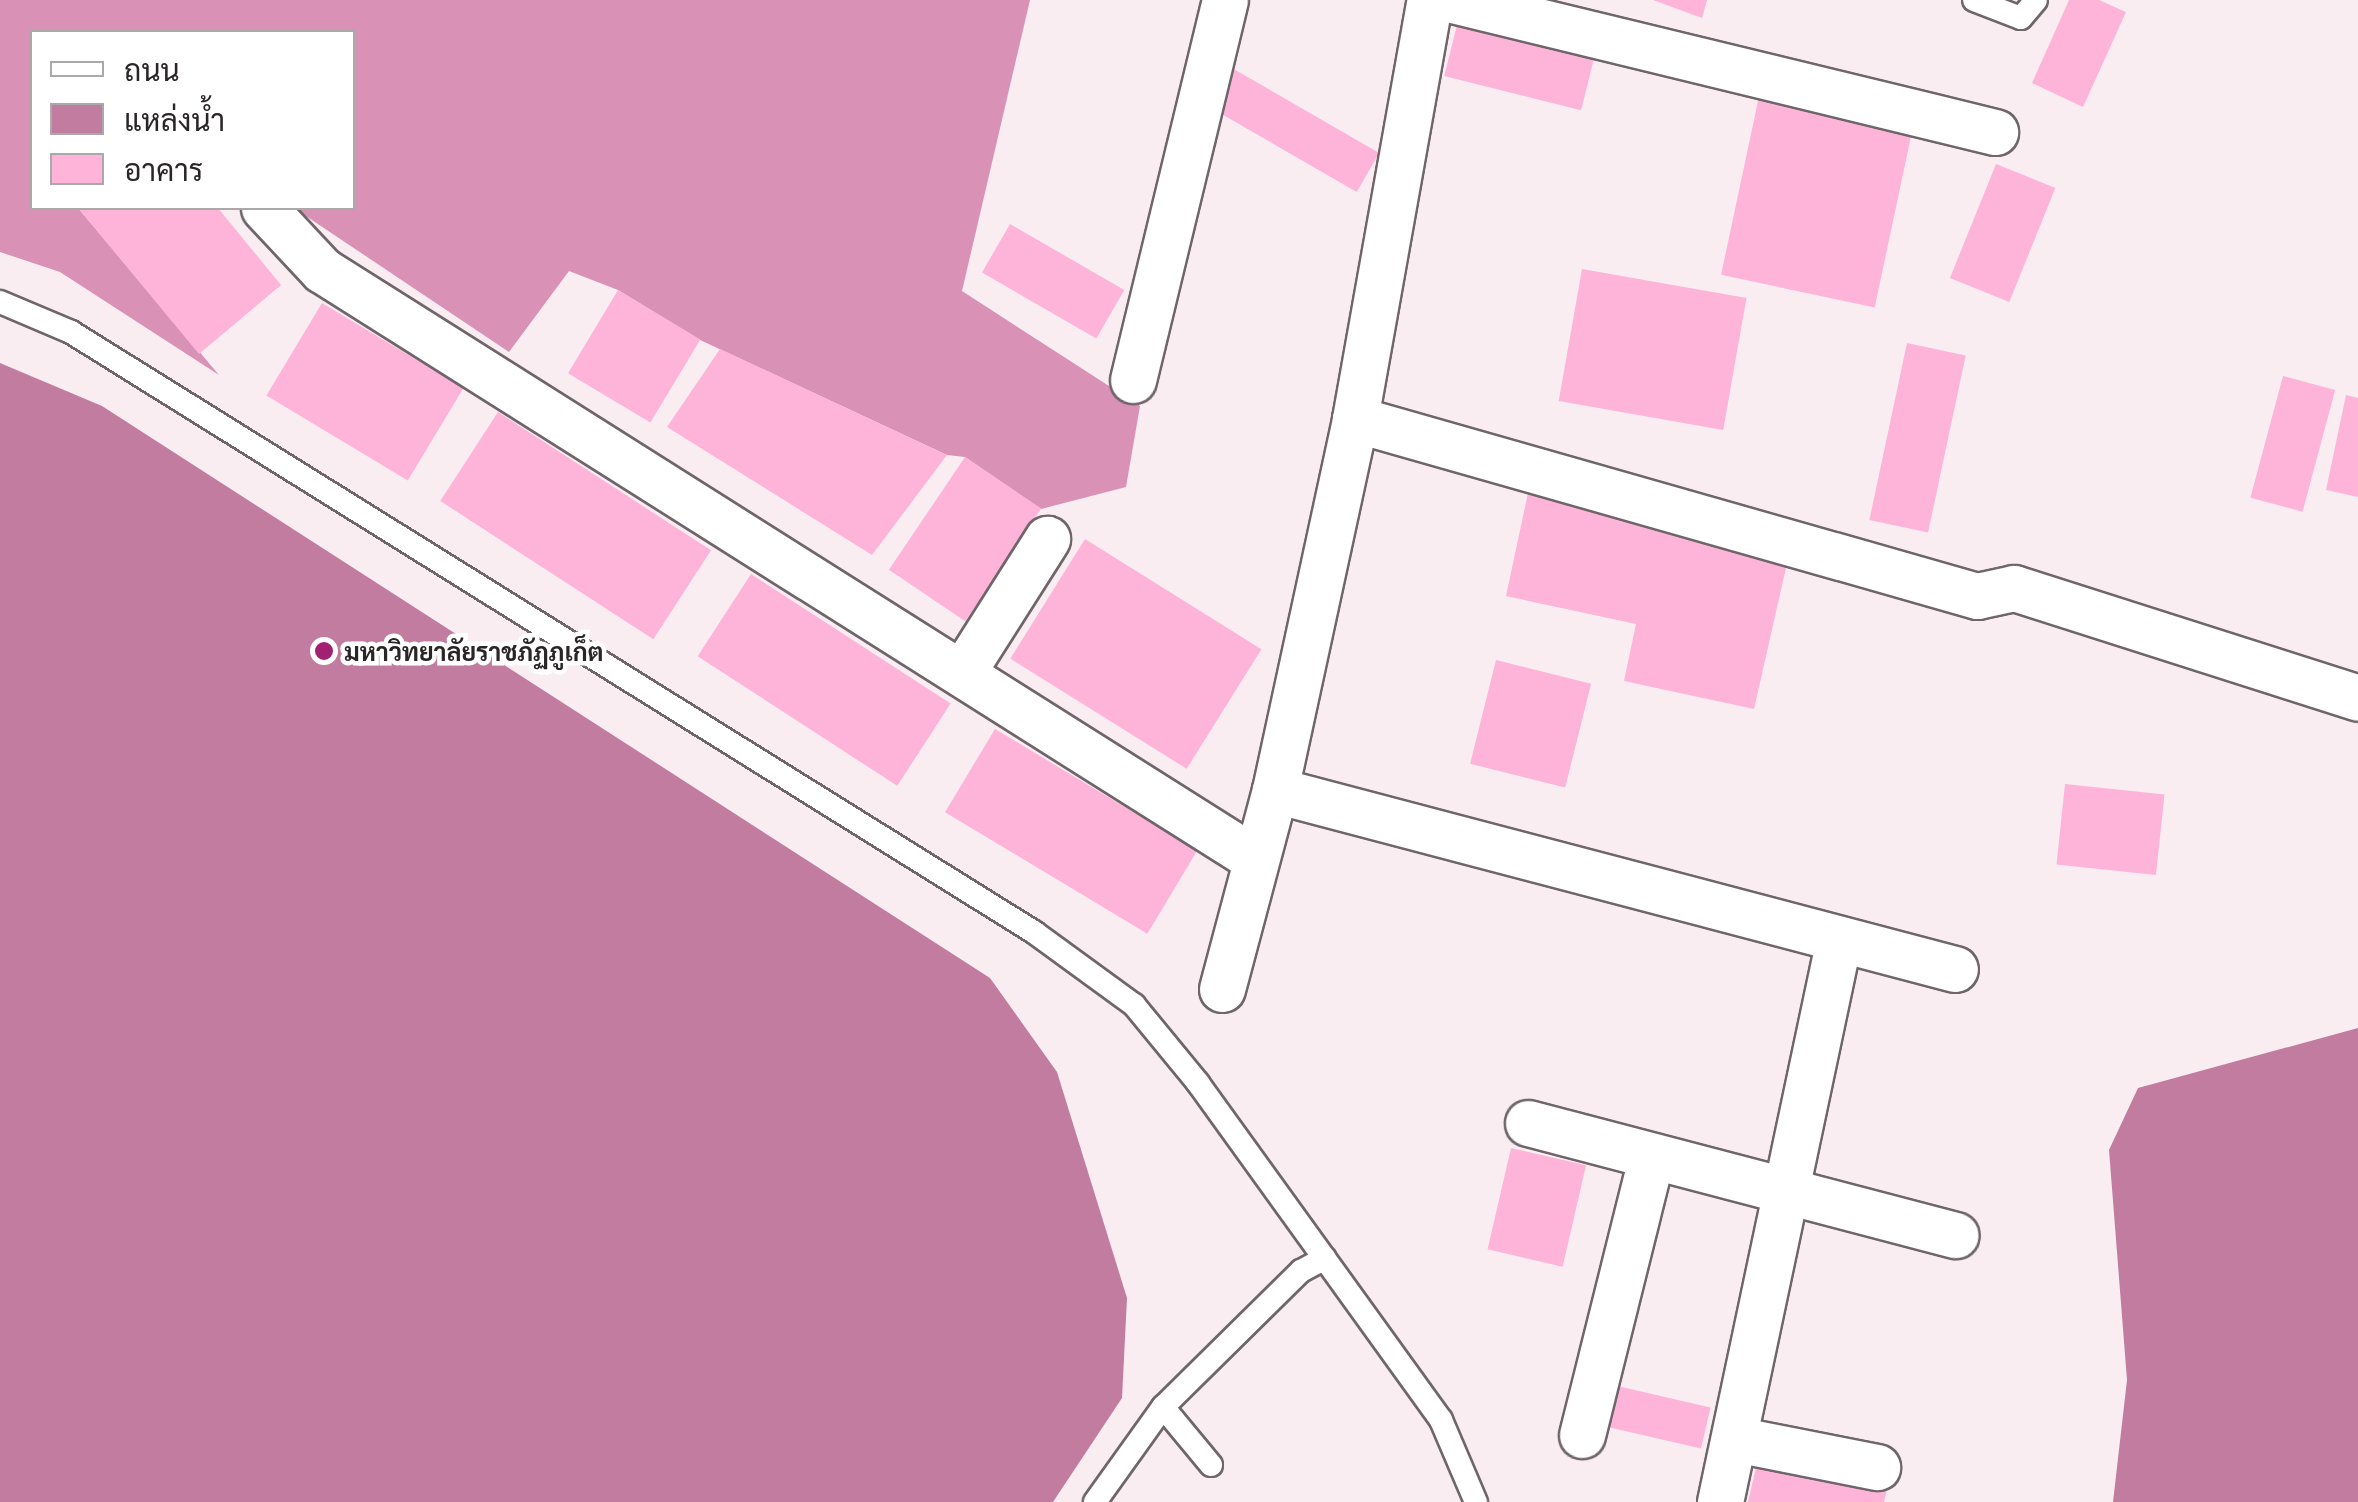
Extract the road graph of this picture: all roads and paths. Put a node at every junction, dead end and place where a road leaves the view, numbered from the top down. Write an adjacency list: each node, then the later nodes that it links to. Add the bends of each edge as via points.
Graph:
1 (1225, 0): 9 (street)
2 (1430, 0): 10 (street)
3 (1452, 0): 6 (street)
4 (1974, 0): 5 (lane, via 2021,18)
5 (2036, 0)
6 (1995, 132)
7 (266, 210): 12 (street, via 322,270)
8 (0, 302): 23 (lane, via 71,332 1076,963 1134,1005)
9 (1133, 380)
10 (1354, 419): 13 (street, via 1977,596 2014,588); 14 (street)
11 (1046, 539): 12 (street)
12 (962, 673): 15 (street)
13 (2358, 698)
14 (1275, 790): 15 (street); 16 (street)
15 (1255, 859): 18 (street)
16 (1839, 939): 17 (street); 21 (street)
17 (1956, 968)
18 (1222, 989)
19 (1528, 1123): 20 (street)
20 (1651, 1159): 21 (street); 25 (street)
21 (1782, 1191): 22 (street); 26 (street)
22 (1956, 1235)
23 (1325, 1258): 24 (lane, via 1302,1270); 30 (lane, via 1441,1420)
24 (1164, 1407): 27 (lane); 29 (lane)
25 (1582, 1435)
26 (1735, 1439): 28 (street); 31 (street)
27 (1211, 1465)
28 (1877, 1467)
29 (1095, 1502)
30 (1475, 1502)
31 (1720, 1502)

